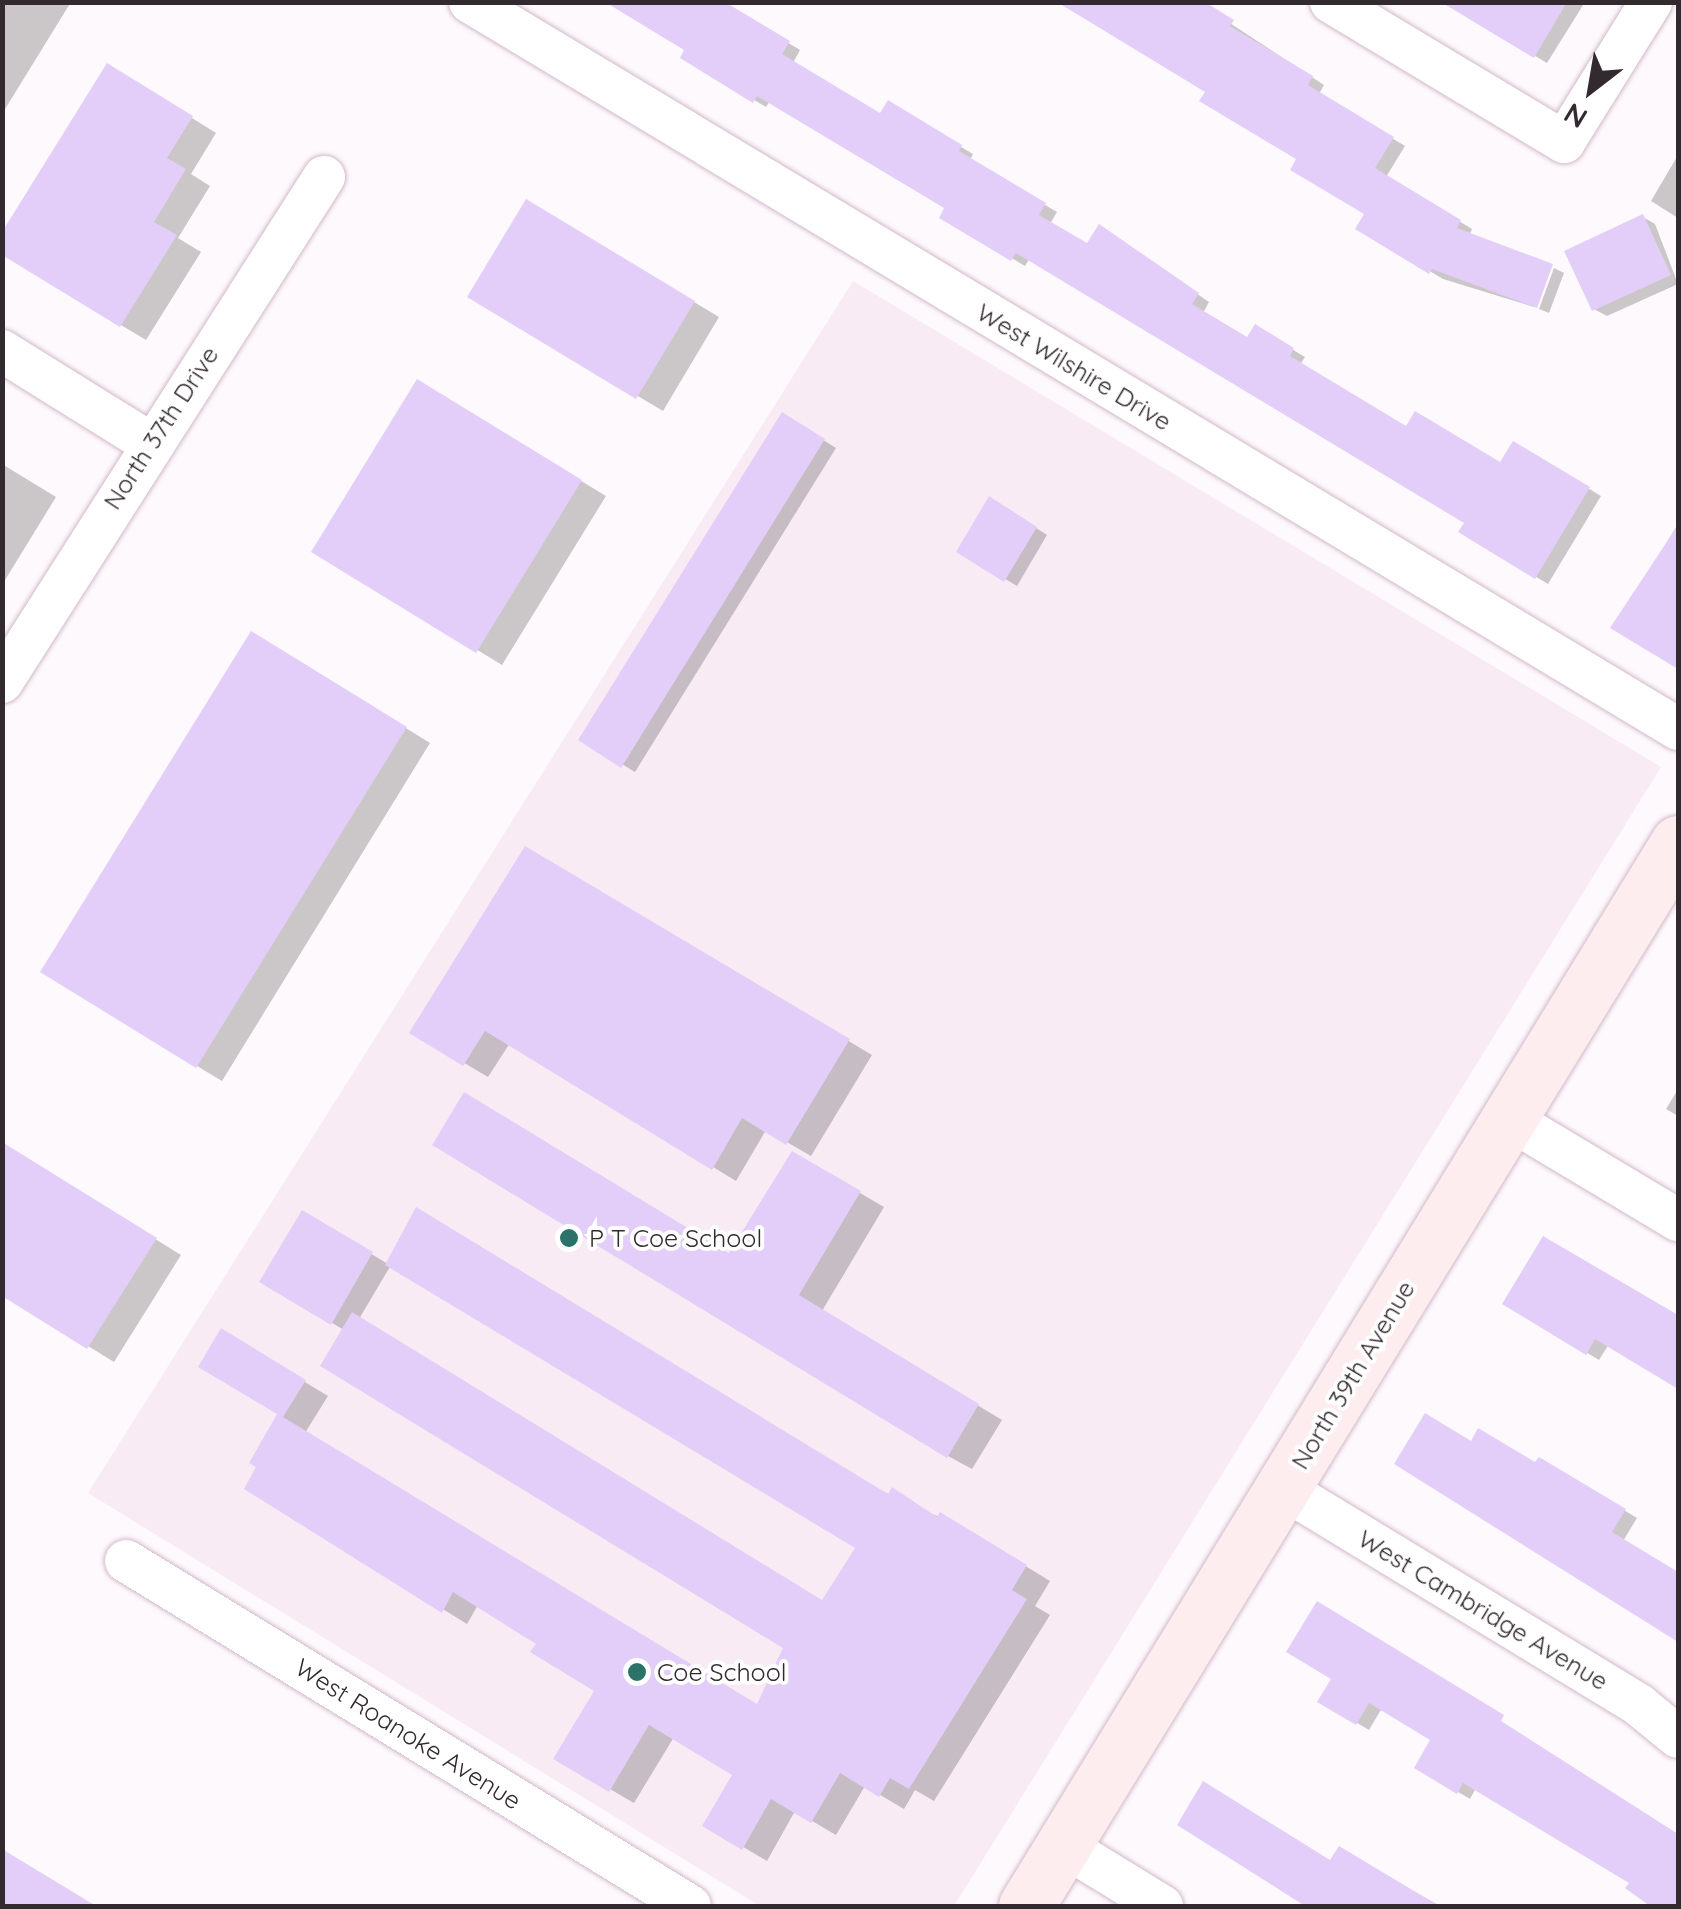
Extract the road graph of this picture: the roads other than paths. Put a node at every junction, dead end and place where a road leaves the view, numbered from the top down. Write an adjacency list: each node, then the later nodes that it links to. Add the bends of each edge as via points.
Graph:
1 (470, 2): 8 (street, West Wilshire Drive)
2 (1331, 2): 3 (street, via 1564,142)
3 (1651, 2)
4 (324, 177): 6 (street, North 37th Drive)
5 (2, 352): 6 (street)
6 (150, 443): 7 (street, North 37th Drive)
7 (2, 682)
8 (1678, 729)
9 (1678, 843): 10 (street, North 39th Avenue)
10 (1509, 1119): 11 (street); 12 (street, North 39th Avenue)
11 (1678, 1220)
12 (1284, 1489): 14 (street, West Cambridge Avenue, via 1639,1706); 15 (street, North 39th Avenue)
13 (126, 1561): 16 (street, West Roanoke Avenue)
14 (1678, 1737)
15 (1064, 1846): 17 (street, North 39th Avenue); 18 (street)
16 (690, 1906)
17 (1026, 1906)
18 (1162, 1906)

